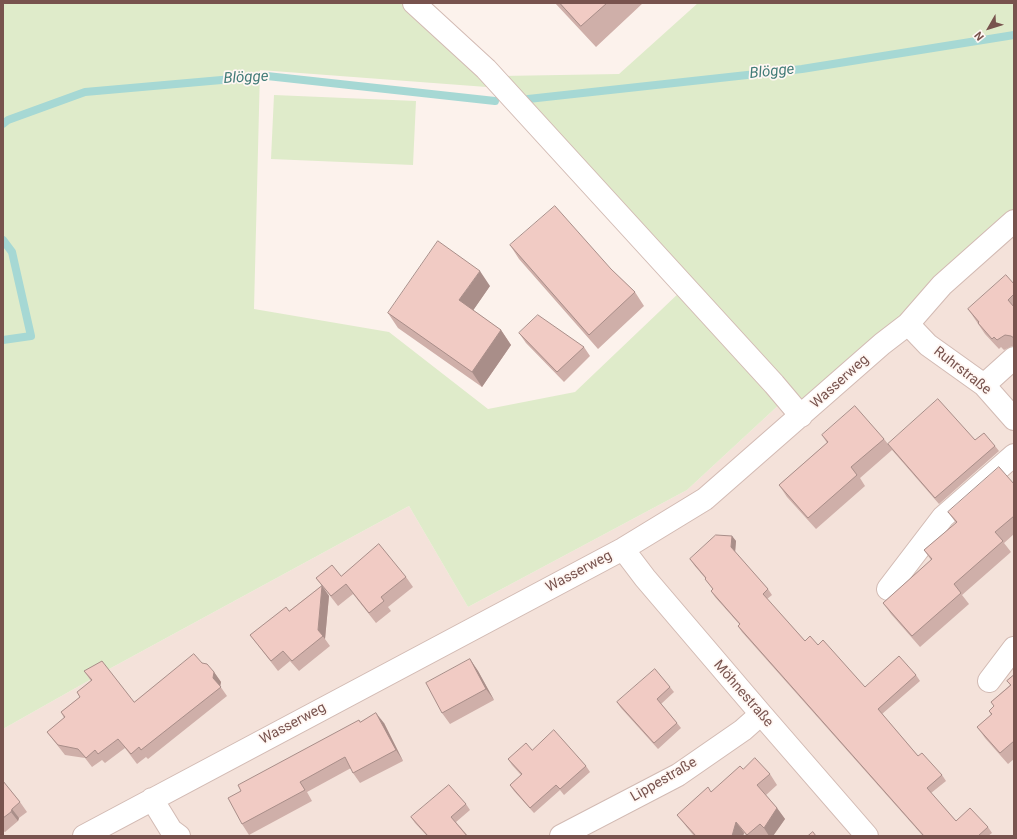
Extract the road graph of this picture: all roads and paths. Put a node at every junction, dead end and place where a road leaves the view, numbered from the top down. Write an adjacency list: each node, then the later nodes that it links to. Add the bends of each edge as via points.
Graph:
1 (414, 3): 6 (street, via 486,69)
2 (1014, 221): 3 (street, Wasserweg, via 942,285)
3 (908, 324): 5 (street, Ruhrstraße, via 928,345); 6 (street, Wasserweg)
4 (1014, 358): 5 (street)
5 (984, 385): 7 (street, Ruhrstraße)
6 (801, 416): 9 (street, Wasserweg, via 705,499)
7 (1014, 419)
8 (1014, 455): 10 (street, via 943,517)
9 (623, 549): 13 (street, Möhnestraße); 14 (street, Wasserweg)
10 (888, 589)
11 (1014, 648): 12 (street)
12 (989, 681)
13 (761, 714): 17 (street, Lippestraße, via 678,775); 18 (street, Möhnestraße)
14 (152, 800): 15 (street, Wasserweg); 16 (street, via 171,830)
15 (84, 836)
16 (179, 836)
17 (561, 836)
18 (867, 836)

